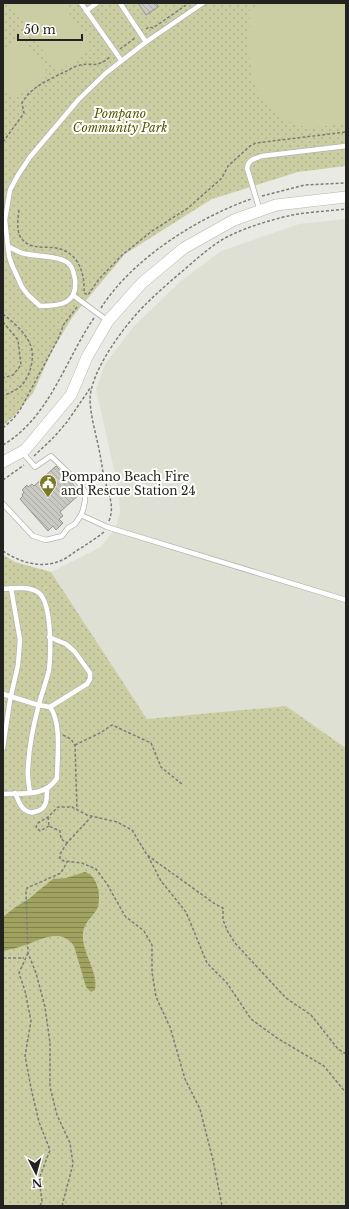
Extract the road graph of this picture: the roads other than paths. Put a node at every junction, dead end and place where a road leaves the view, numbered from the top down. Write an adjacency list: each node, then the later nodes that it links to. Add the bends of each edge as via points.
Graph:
1 (81, 3): 5 (lane)
2 (97, 3): 5 (lane)
3 (120, 3): 6 (lane)
4 (203, 3): 6 (lane)
5 (86, 11): 7 (lane)
6 (146, 42): 7 (lane)
7 (121, 60): 11 (lane, via 79,99 30,156 10,190)
8 (346, 146): 10 (lane, via 262,156 249,161 247,168)
9 (346, 197): 10 (street, via 276,205)
10 (260, 211): 14 (street, via 234,220 184,248 142,283)
11 (4, 220): 12 (lane)
12 (8, 246): 13 (lane, via 21,253 64,260 71,265 76,286); 13 (lane, via 12,265 22,288 40,306 60,304)
13 (74, 296): 14 (lane)
14 (108, 321): 15 (street, via 87,357 71,395)
15 (22, 452): 16 (street); 18 (lane, via 35,467 51,456 80,484 85,492)
16 (3, 462)
17 (3, 504): 18 (lane, via 33,536 46,540 62,536)
18 (81, 516): 21 (lane, via 107,527)
19 (11, 588): 20 (lane); 22 (lane, via 39,593 46,602); 24 (lane, via 20,640)
20 (3, 589)
21 (346, 600)
22 (49, 637): 25 (lane, via 48,670); 26 (lane, via 66,644 90,673 87,684)
23 (3, 694): 24 (lane)
24 (11, 696): 25 (lane); 27 (lane)
25 (38, 705): 26 (lane); 29 (lane, via 28,769)
26 (50, 706): 28 (lane, via 58,733 56,778)
27 (3, 748)
28 (47, 789): 29 (lane); 31 (lane, via 46,805 31,813 22,807)
29 (30, 792): 31 (lane)
30 (3, 794): 31 (lane)
31 (15, 794)

